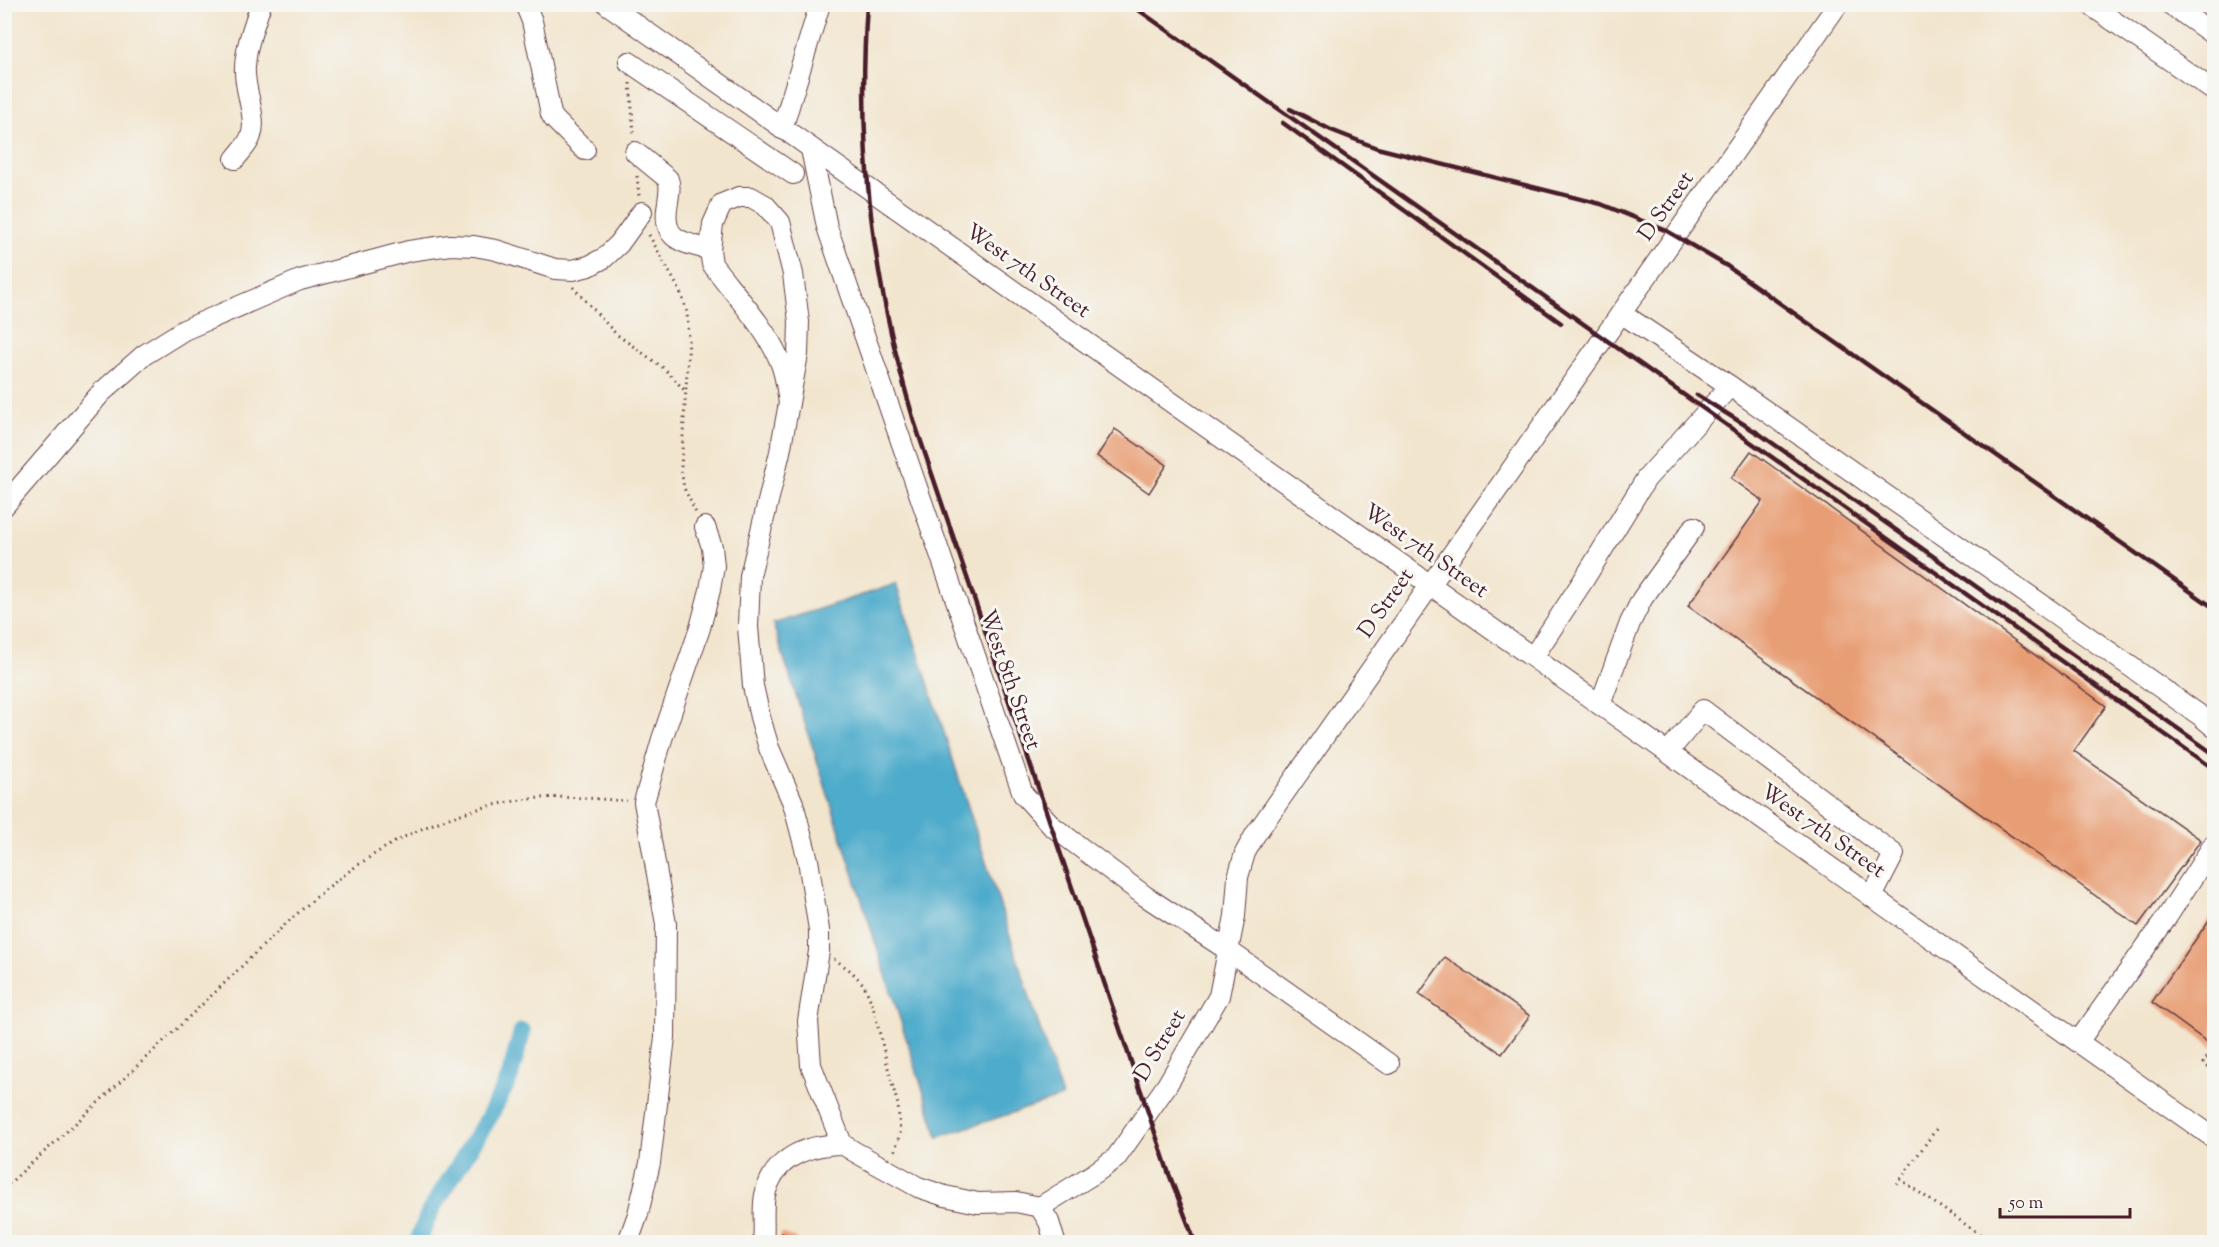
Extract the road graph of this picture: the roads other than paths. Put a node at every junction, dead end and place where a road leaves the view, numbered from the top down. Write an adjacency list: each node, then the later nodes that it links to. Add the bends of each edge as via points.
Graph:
1 (261, 4): 15 (street, via 245,63 253,128)
2 (525, 4): 13 (street, via 554,119)
3 (607, 4): 11 (street, West 7th Street)
4 (820, 4): 11 (street)
5 (1838, 4): 19 (street, D Street)
6 (2090, 4): 10 (street)
7 (2170, 4): 8 (street)
8 (2214, 35)
9 (629, 62): 16 (street)
10 (2214, 91)
11 (782, 129): 12 (street, West 7th Street)
12 (811, 149): 25 (street, West 7th Street); 32 (street, West 8th Street, via 827,227 1023,794 1074,843)
13 (585, 150)
14 (635, 152): 18 (street, via 668,178 671,185 666,212 668,230 684,242)
15 (235, 159)
16 (793, 174)
17 (642, 212): 22 (street, via 619,244 589,266 555,269 474,246 409,251 300,280 184,330 144,355 101,393)
18 (710, 250): 21 (street, via 712,264 779,358); 21 (street, via 717,213 722,204 739,196 752,197 765,205 780,222 793,274 799,322)
19 (1621, 313): 20 (street); 25 (street, D Street)
20 (1730, 386): 26 (street, via 1646,479); 28 (street)
21 (789, 404): 36 (street, via 750,576 749,657 769,748 793,803 802,836 819,930 808,1021 811,1065)
22 (4, 506)
23 (705, 527): 38 (street, via 714,566 710,590 644,802 666,924 665,1037 650,1163)
24 (1694, 527): 27 (street, via 1642,599)
25 (1430, 585): 26 (street, West 7th Street); 32 (street, D Street, via 1245,853 1238,877)
26 (1533, 657): 27 (street, West 7th Street)
27 (1600, 705): 29 (street, West 7th Street)
28 (2214, 727)
29 (1668, 752): 31 (street, West 7th Street); 31 (street, via 1703,710 1894,854)
30 (2214, 844): 33 (street)
31 (1872, 897): 33 (street, West 7th Street)
32 (1229, 951): 34 (street, West 8th Street); 37 (street, D Street, via 1219,996 1167,1085 1116,1158)
33 (2078, 1042): 35 (street, West 7th Street)
34 (1389, 1064)
35 (2214, 1138)
36 (842, 1144): 37 (street, via 918,1186 945,1196 978,1203 1016,1202); 39 (street, via 807,1148 776,1172 765,1195)
37 (1040, 1207): 40 (street)
38 (628, 1242)
39 (763, 1242)
40 (1055, 1242)

